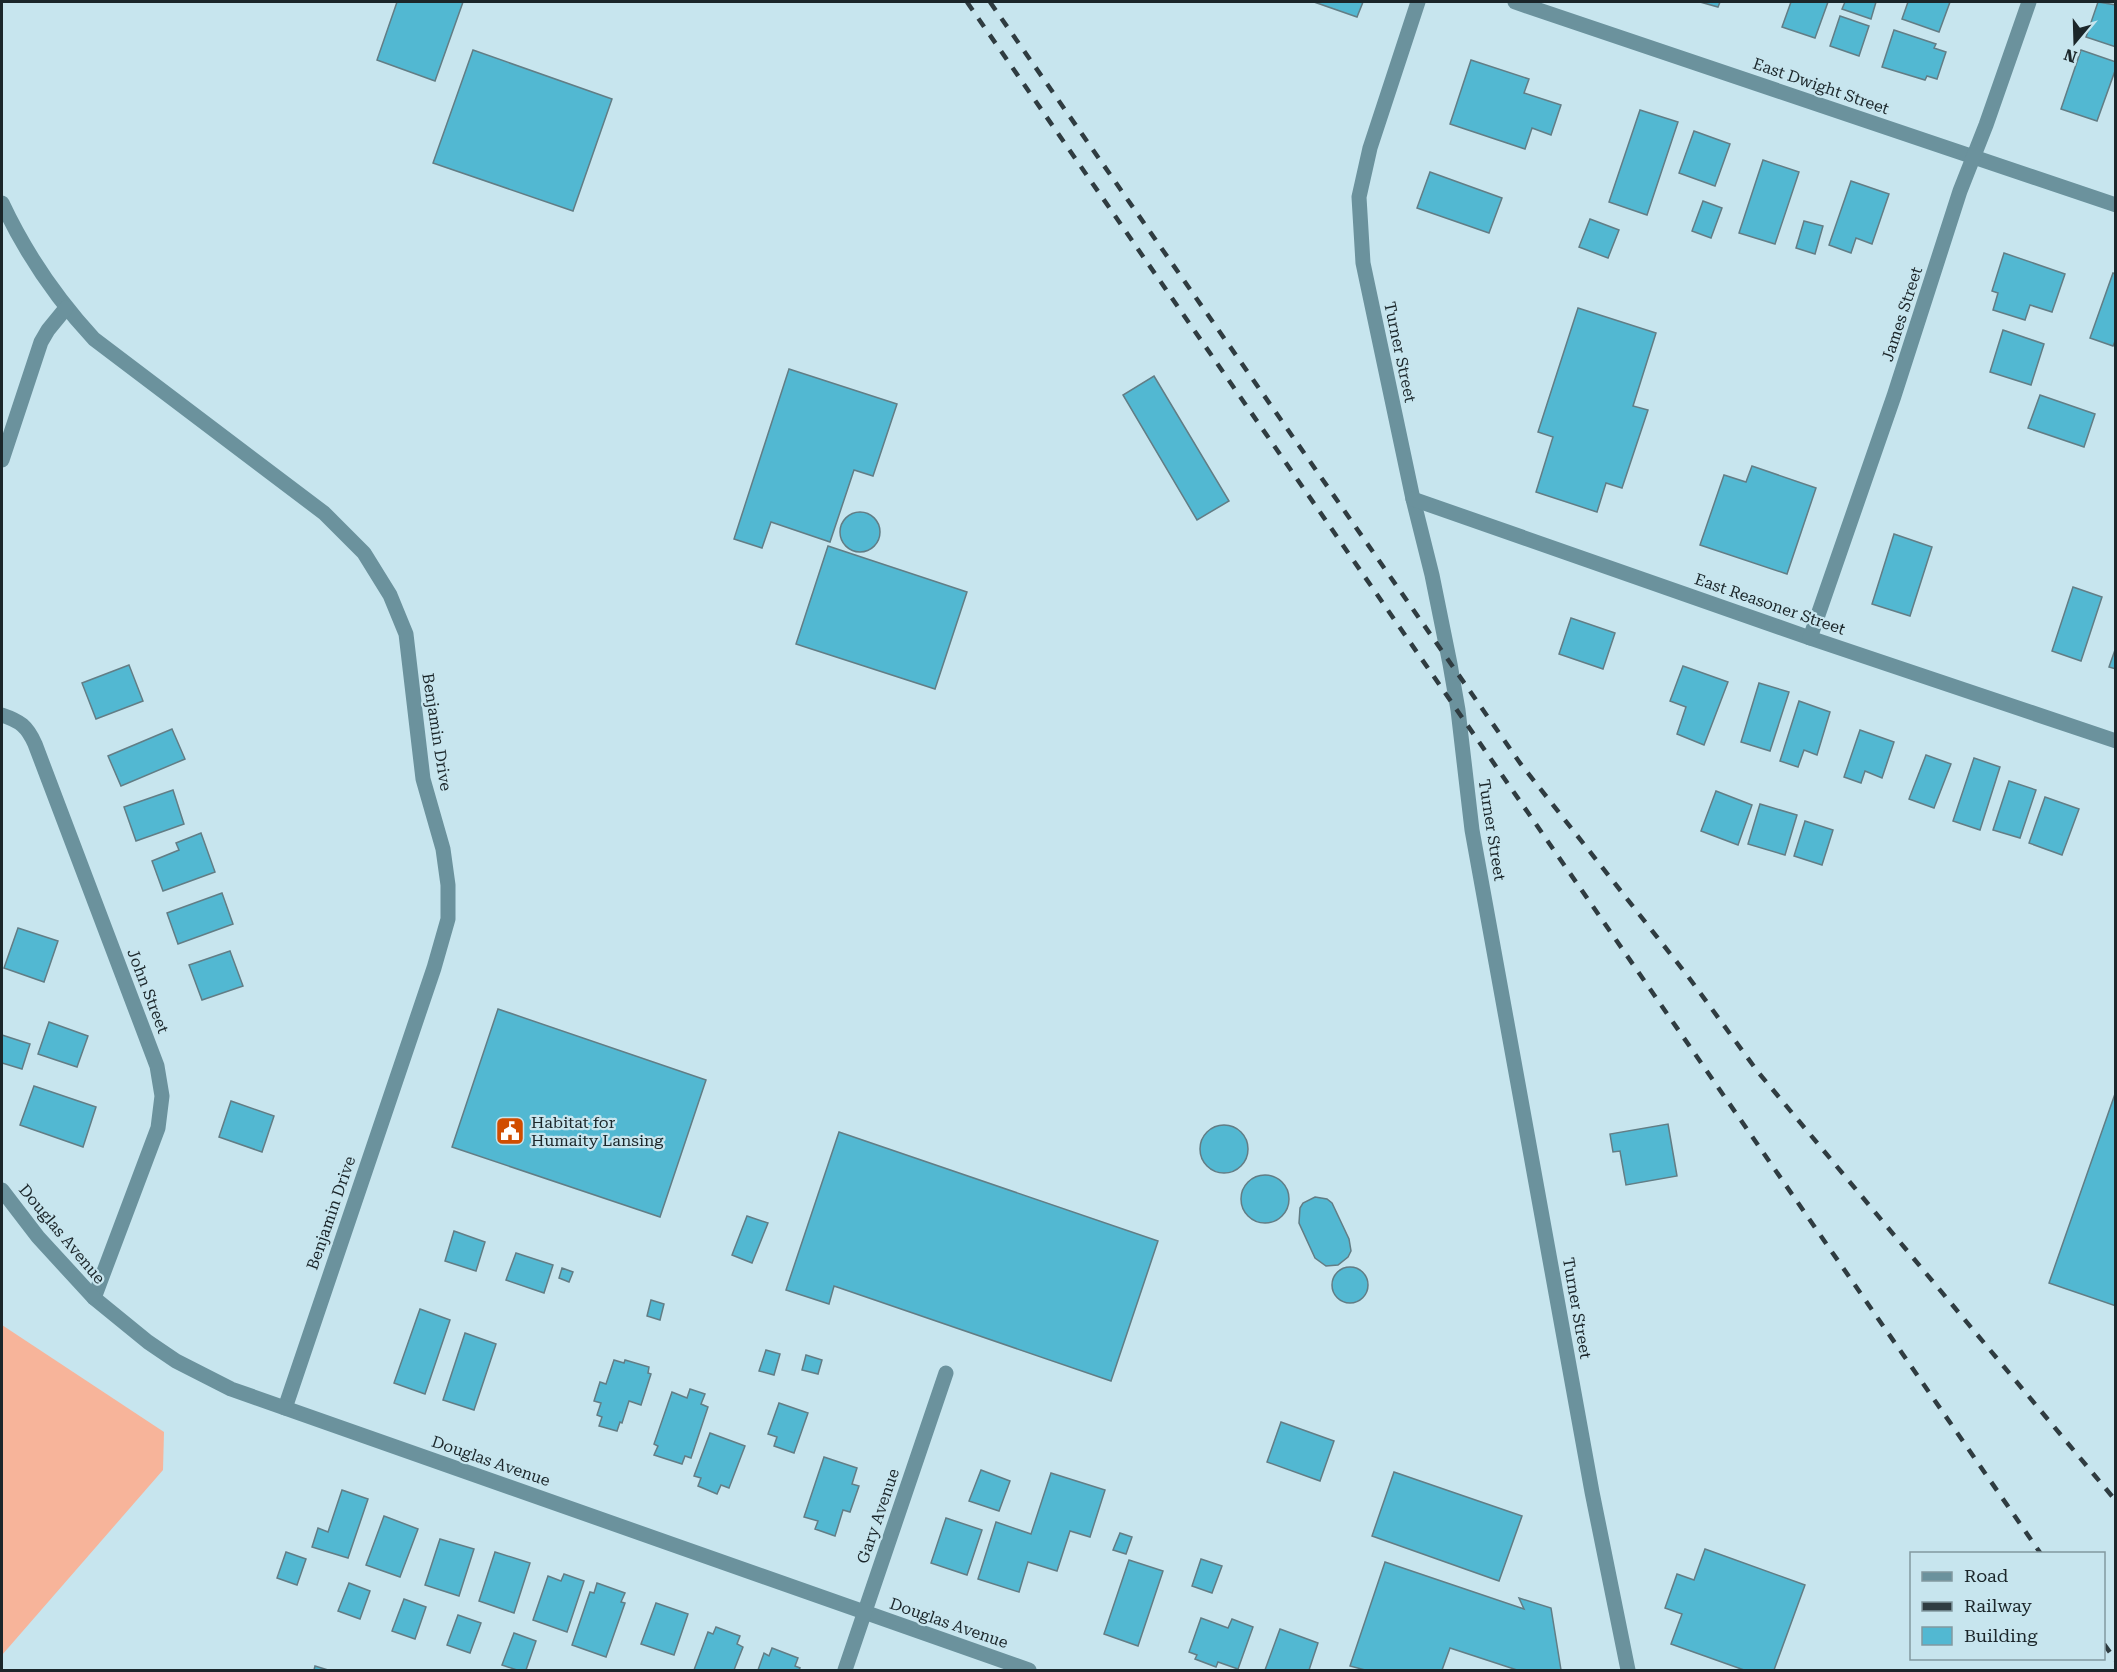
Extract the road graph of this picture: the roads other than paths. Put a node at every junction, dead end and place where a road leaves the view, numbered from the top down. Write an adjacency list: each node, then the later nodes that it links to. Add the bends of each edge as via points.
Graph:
1 (1419, 2): 9 (street, Turner Street, via 1370,148 1359,197 1363,263)
2 (1515, 2): 4 (street, East Dwight Street)
3 (2029, 2): 4 (street, James Street)
4 (1973, 156): 6 (street, East Dwight Street); 10 (street, James Street)
5 (2, 203): 7 (street, Benjamin Drive, via 17,236)
6 (2115, 205)
7 (66, 308): 8 (street, via 41,342); 16 (street, Benjamin Drive, via 94,339 324,513 364,553 390,595 405,634 423,779 443,849 448,919)
8 (2, 460)
9 (1413, 500): 10 (street, East Reasoner Street); 20 (street, Turner Street, via 1452,676 1472,830)
10 (1810, 638): 12 (street, East Reasoner Street)
11 (2, 715): 14 (street, John Street, via 28,729 35,744 157,1065 162,1096 158,1128)
12 (2115, 741)
13 (2, 1190): 14 (street, Douglas Avenue)
14 (93, 1298): 16 (street, Douglas Avenue, via 176,1360 231,1389)
15 (946, 1372): 17 (street, Gary Avenue)
16 (285, 1408): 17 (street, Douglas Avenue)
17 (865, 1613): 18 (street, Gary Avenue); 19 (street, Douglas Avenue)
18 (845, 1671)
19 (1029, 1671)
20 (1628, 1671)

